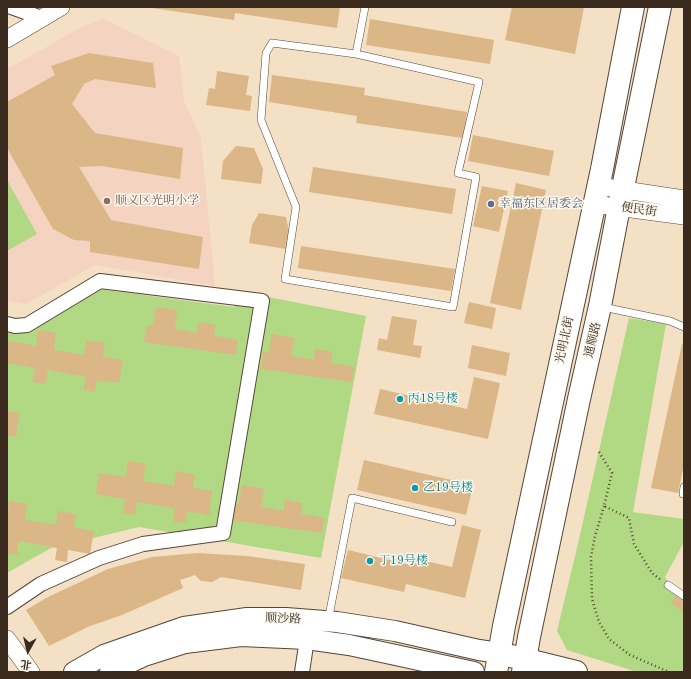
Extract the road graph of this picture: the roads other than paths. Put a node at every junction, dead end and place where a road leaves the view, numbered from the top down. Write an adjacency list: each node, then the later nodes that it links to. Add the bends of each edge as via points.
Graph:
1 (11, 7): 6 (street)
2 (61, 7): 6 (street)
3 (365, 7): 8 (lane)
4 (633, 7): 9 (main road, 光明北街)
5 (660, 7): 10 (main road, 通顺路)
6 (42, 18): 7 (street)
7 (7, 39)
8 (356, 54): 8 (lane, via 272,43 266,53 261,120 296,207 285,279 453,307 476,177 458,173 480,82)
9 (596, 195): 10 (street, 便民街); 23 (main road, 光明北街)
10 (621, 198): 11 (street, 便民街); 12 (street, 便民街); 13 (main road, 通顺路)
11 (684, 199)
12 (684, 216)
13 (600, 306): 15 (lane, via 670,321); 24 (main road, 通顺路)
14 (7, 324): 19 (street, via 27,325 100,281 262,301 222,533 144,544 99,558 40,584)
15 (684, 327)
16 (452, 522): 20 (lane, via 352,498)
17 (668, 585): 18 (lane)
18 (684, 596)
19 (7, 607)
20 (328, 621): 23 (main road, 顺沙路, via 395,631 479,650); 26 (main road, 顺沙路, via 247,618 184,627 104,655)
21 (7, 639): 25 (street)
22 (307, 639): 27 (main road, 顺沙路, via 241,636 185,643 144,656); 28 (street); 29 (main road, 顺沙路, via 349,645)
23 (497, 663): 24 (main road)
24 (524, 666): 30 (main road)
25 (31, 672)
26 (74, 672)
27 (110, 672)
28 (302, 672)
29 (474, 672)
30 (576, 672)

